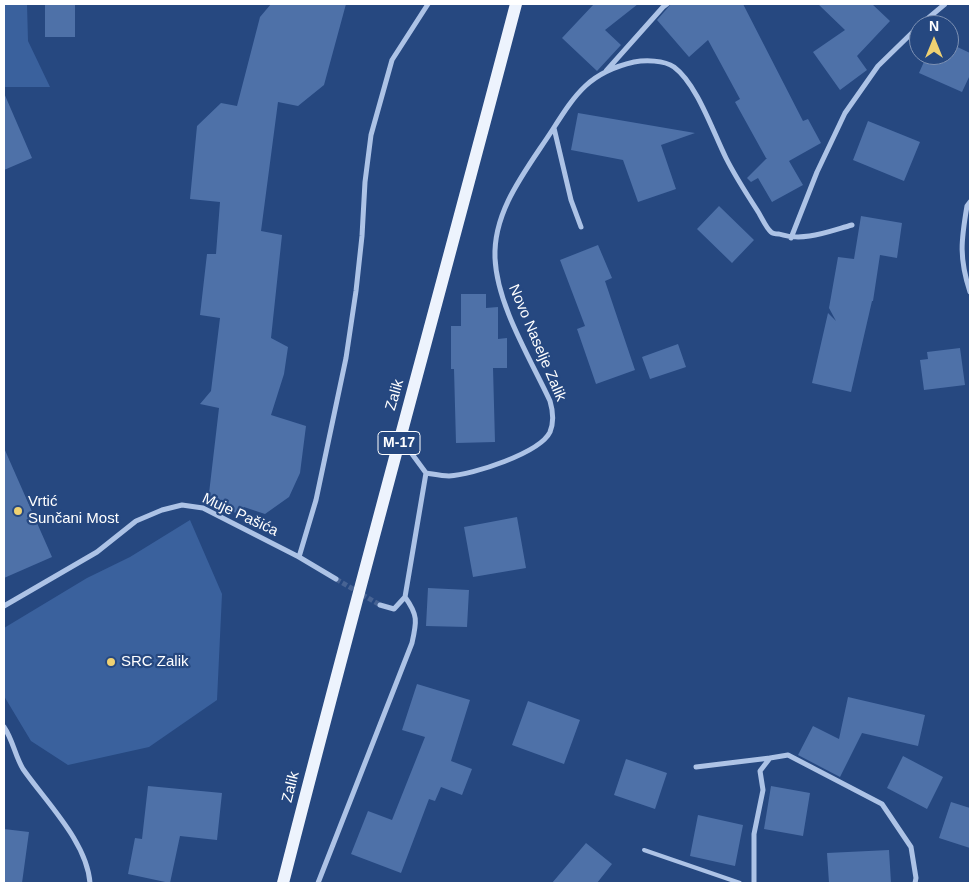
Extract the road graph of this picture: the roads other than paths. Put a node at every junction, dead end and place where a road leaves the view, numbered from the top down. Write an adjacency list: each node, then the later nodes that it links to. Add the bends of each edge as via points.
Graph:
1 (428, 4): 16 (street, via 392,60 371,135 346,358 316,500)
2 (516, 4): 14 (main road, Zalik / M-17)
3 (667, 4): 7 (street, Novo Naselje Zalik)
4 (945, 4): 5 (street)
5 (931, 15)
6 (909, 35): 12 (street, via 878,66 845,113)
7 (604, 73): 8 (street, Novo Naselje Zalik, via 585,85); 12 (street, Novo Naselje Zalik, via 646,60 672,66 687,80 728,161 771,232)
8 (554, 128): 11 (street, via 570,200); 15 (street, Novo Naselje Zalik, via 509,198 495,246 496,272 504,303 553,411 550,432 528,450 500,464 449,476)
9 (970, 202): 13 (street, via 961,241 963,272)
10 (852, 225): 12 (street, Novo Naselje Zalik, via 809,237)
11 (581, 227)
12 (791, 238)
13 (970, 292)
14 (400, 438): 15 (street); 26 (main road, Zalik / M-17)
15 (426, 474): 18 (street)
16 (299, 557): 17 (street, Muje Pašića); 19 (street, Muje Pašića, via 203,508 182,504 136,521 97,552)
17 (336, 579)
18 (405, 596): 20 (street, via 394,609); 27 (street, via 414,609 416,625 412,642)
19 (4, 606)
20 (380, 606)
21 (4, 728): 25 (street, via 23,768 72,836 89,871)
22 (770, 758): 23 (street); 29 (street, via 760,771 763,790 754,834); 30 (street, via 788,755 882,804 911,847)
23 (696, 767)
24 (644, 850): 28 (lane)
25 (90, 883)
26 (283, 883)
27 (318, 883)
28 (740, 883)
29 (754, 883)
30 (916, 883)

